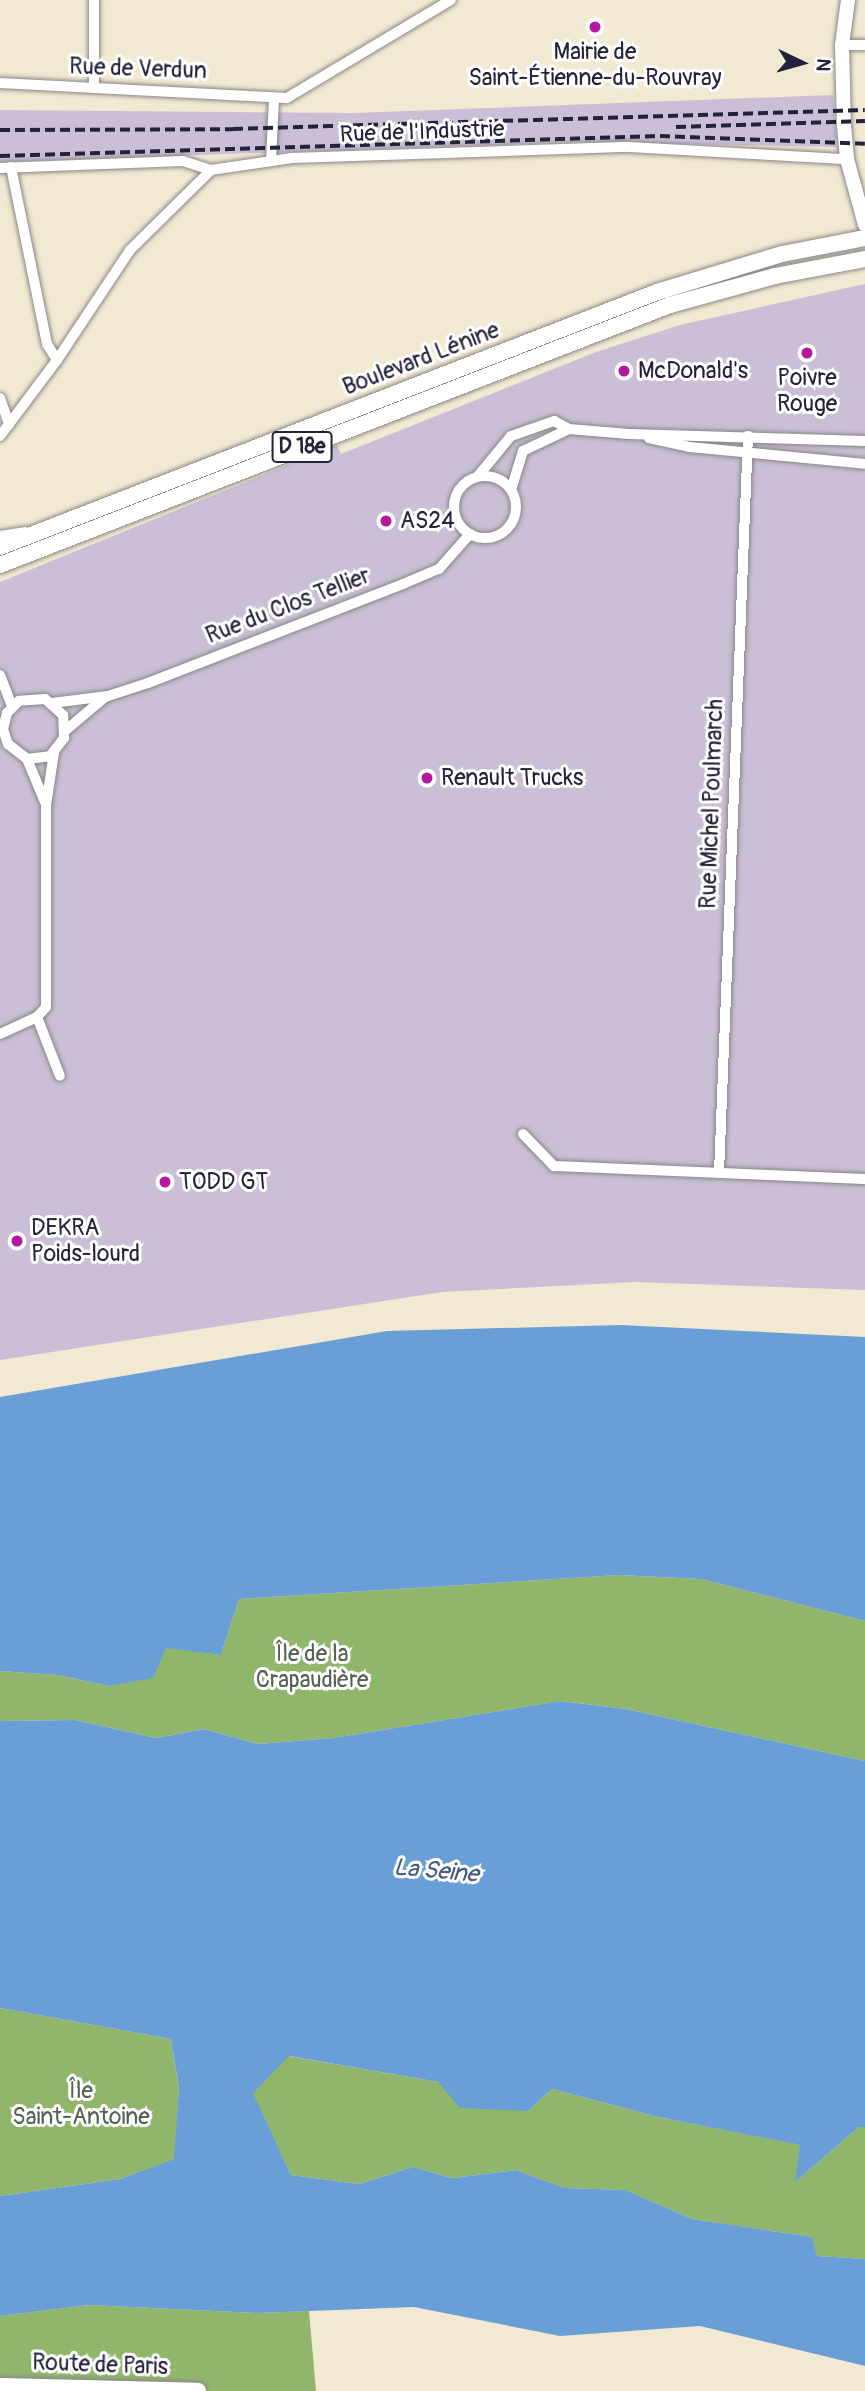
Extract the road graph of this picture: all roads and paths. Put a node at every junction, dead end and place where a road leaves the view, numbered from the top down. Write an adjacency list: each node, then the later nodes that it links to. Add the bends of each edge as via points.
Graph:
1 (94, 0): 7 (street)
2 (451, 0): 8 (street, via 288,98)
3 (848, 0): 4 (street)
4 (842, 45): 5 (street); 9 (street)
5 (865, 46)
6 (0, 83): 7 (street, Rue de Verdun)
7 (94, 88): 8 (street, Rue de Verdun)
8 (274, 99): 10 (street)
9 (847, 159): 10 (street, Rue de l'Industrie, via 629,147); 13 (street)
10 (271, 160): 12 (street, Rue de l'Industrie)
11 (6, 168): 12 (street, Rue de l'Industrie, via 183,161); 16 (street, via 47,344)
12 (211, 170): 16 (street, via 130,250)
13 (865, 225)
14 (865, 238): 28 (main road, Boulevard Lénine / D 18e, via 782,254 657,292)
15 (865, 259): 32 (main road, Boulevard Lénine / D 18e, via 775,276 670,304)
16 (58, 360): 18 (street)
17 (0, 398): 18 (street)
18 (9, 424): 21 (street)
19 (569, 429): 20 (street); 26 (street, via 554,421 511,436); 27 (street, via 523,451)
20 (629, 434): 22 (street); 24 (street)
21 (0, 436)
22 (748, 436): 23 (street); 24 (street, Rue Michel Poulmarch)
23 (865, 441)
24 (747, 453): 25 (street); 45 (street, Rue Michel Poulmarch)
25 (865, 464)
26 (478, 477): 27 (street, via 496,478); 29 (street, via 463,485 454,503 457,521)
27 (511, 491): 29 (street, via 515,510 507,528 489,537)
28 (42, 530): 30 (street); 31 (main road, Boulevard Lénine / D 18e)
29 (470, 534): 34 (street, Rue du Clos Tellier, via 439,569)
30 (0, 536)
31 (0, 547)
32 (0, 565)
33 (0, 675): 36 (street)
34 (108, 696): 35 (street, Rue du Clos Tellier); 37 (street, Rue du Clos Tellier)
35 (52, 703): 36 (street, Rue du Clos Tellier, via 36,697); 37 (street)
36 (12, 707): 39 (street, Rue du Clos Tellier, via 4,721 4,737 13,751)
37 (66, 730): 38 (street, Rue du Clos Tellier)
38 (54, 753): 39 (street); 40 (street, Rue du Clos Tellier)
39 (27, 759): 40 (street, Rue du Clos Tellier)
40 (46, 805): 41 (street, Rue du Clos Tellier, via 47,1000)
41 (37, 1017): 42 (street); 43 (street)
42 (0, 1034)
43 (60, 1076)
44 (523, 1134): 45 (street, via 554,1166)
45 (719, 1173): 46 (street)
46 (865, 1179)
47 (0, 2386): 48 (main road, Route de Paris)
48 (198, 2391)

